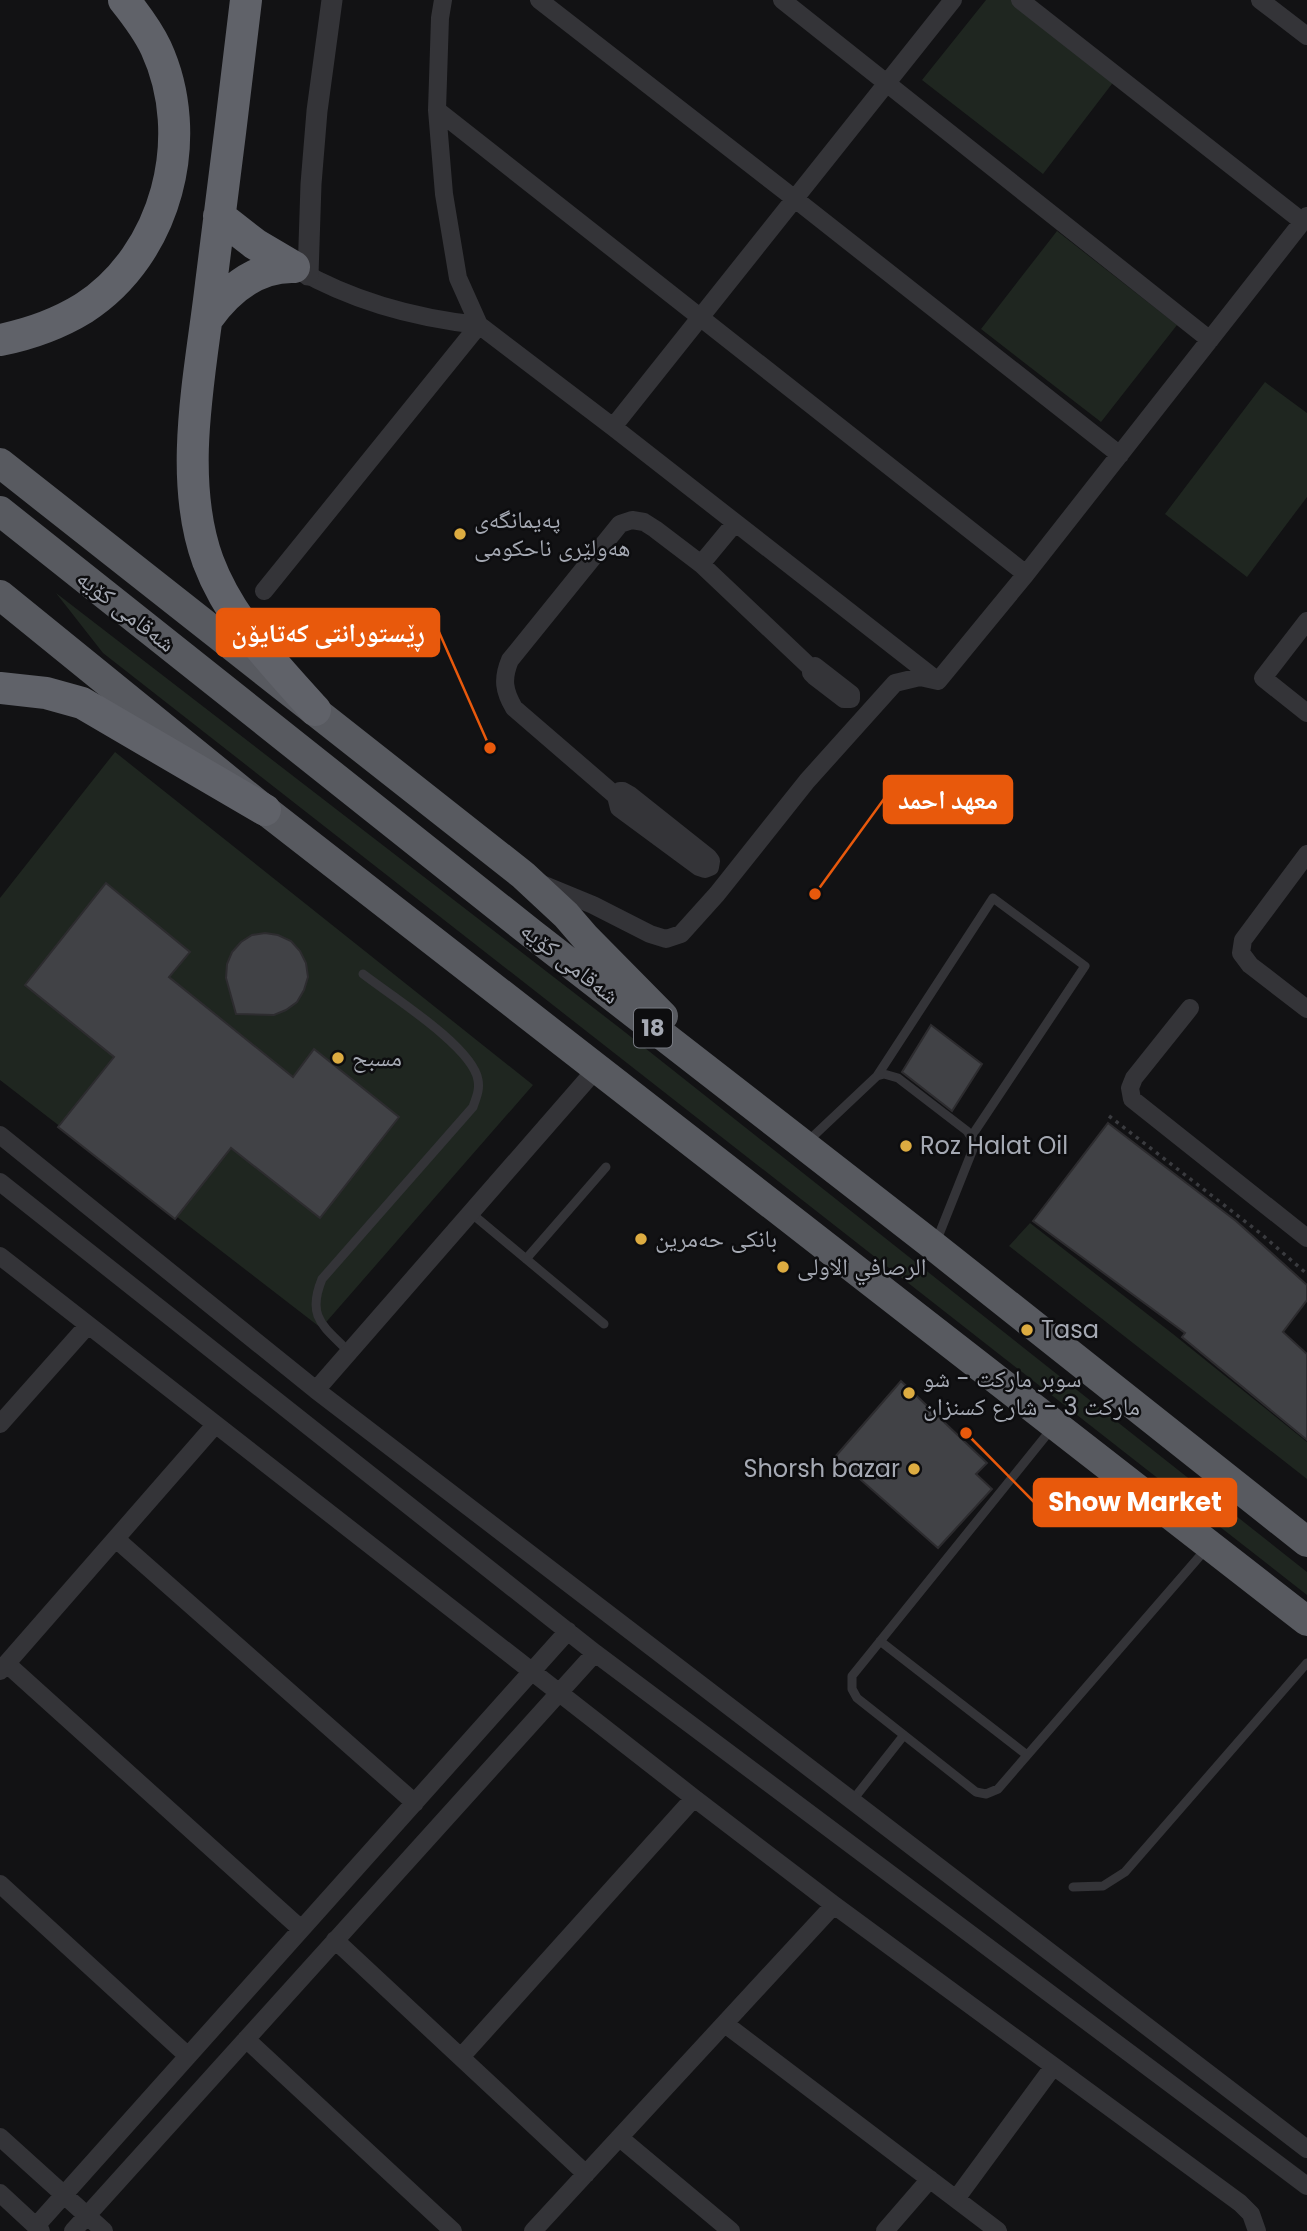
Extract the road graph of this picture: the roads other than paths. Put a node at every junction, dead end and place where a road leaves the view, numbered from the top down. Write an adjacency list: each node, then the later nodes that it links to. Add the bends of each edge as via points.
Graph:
1 (124, 0): 20 (highway, via 156,48 168,80 175,148 161,212 148,239 110,288 58,323)
2 (246, 0): 14 (highway)
3 (332, 0): 16 (street)
4 (443, 0): 12 (street)
5 (539, 0): 13 (street)
6 (782, 0): 11 (street)
7 (953, 0): 11 (street)
8 (1020, 0): 15 (street)
9 (1260, 0): 10 (street)
10 (1307, 36)
11 (887, 83): 13 (street); 21 (street)
12 (437, 110): 17 (street); 19 (street, via 458,278)
13 (795, 198): 17 (street); 23 (street)
14 (219, 216): 16 (highway); 18 (highway)
15 (1305, 219): 21 (street)
16 (301, 271): 18 (highway, via 280,267 241,283); 19 (street, via 391,310)
17 (701, 316): 22 (street); 28 (street)
18 (207, 319): 35 (highway, via 192,480 200,535 232,611)
19 (479, 325): 22 (street); 29 (street)
20 (0, 340)
21 (1210, 340): 23 (street)
22 (613, 427): 26 (street)
23 (1120, 455): 28 (street)
24 (0, 463): 35 (highway)
25 (0, 511): 46 (highway, شەقامی کۆیە / 18)
26 (735, 523): 27 (street); 33 (street)
27 (701, 564): 32 (street); 37 (street, via 644,522 620,524 509,660 504,685 514,708)
28 (1026, 574): 33 (street)
29 (264, 591)
30 (0, 595): 38 (highway)
31 (1307, 621): 36 (street, via 1263,678)
32 (811, 668)
33 (938, 681): 40 (street, via 920,677 895,683 681,934 666,939 650,934)
34 (0, 688): 38 (highway, via 82,703)
35 (315, 710): 40 (highway)
36 (1307, 713)
37 (616, 796): 37 (street, via 623,791 630,795 708,857 710,867 699,867 617,806)
38 (265, 810): 44 (highway)
39 (1307, 854): 43 (street, via 1243,940 1241,953)
40 (523, 876): 46 (highway)
41 (363, 974): 59 (lane, via 465,1055 478,1078 478,1090 473,1107 323,1279 316,1312)
42 (1190, 1008): 53 (street, via 1134,1078 1132,1099)
43 (1307, 1009)
44 (598, 1067): 52 (street); 62 (highway)
45 (877, 1076): 48 (lane, via 898,1078); 48 (lane, via 993,898 1085,966); 49 (lane)
46 (731, 1088): 49 (highway, شەقامی کۆیە / 18)
47 (0, 1135): 60 (street)
48 (971, 1137): 54 (lane, via 973,1149)
49 (804, 1145): 54 (highway, شەقامی کۆیە / 18)
50 (606, 1167): 56 (lane)
51 (0, 1182): 68 (street)
52 (471, 1213): 56 (lane); 59 (street)
53 (1307, 1238)
54 (934, 1247): 65 (highway, شەقامی کۆیە / 18)
55 (0, 1256): 58 (street)
56 (526, 1259): 57 (lane)
57 (604, 1324)
58 (88, 1325): 61 (street); 63 (street)
59 (349, 1352): 60 (street)
60 (316, 1390): 78 (street)
61 (0, 1424)
62 (1055, 1424): 66 (highway); 69 (lane)
63 (215, 1425): 64 (street); 73 (street)
64 (116, 1539): 72 (street); 79 (street)
65 (1307, 1542)
66 (1209, 1545): 67 (highway); 76 (lane)
67 (1307, 1621)
68 (568, 1631): 70 (street); 73 (street)
69 (880, 1641): 75 (lane, via 852,1676 852,1689); 76 (lane)
70 (595, 1653): 74 (street); 95 (street)
71 (1307, 1663): 81 (lane, via 1125,1872 1104,1886)
72 (3, 1668): 83 (street)
73 (531, 1672): 74 (street); 79 (street)
74 (558, 1693): 77 (street); 84 (street)
75 (904, 1735): 76 (lane, via 976,1792 986,1794 998,1789); 78 (lane)
76 (1027, 1755)
77 (694, 1798): 82 (street); 88 (street)
78 (852, 1801): 92 (street)
79 (415, 1803): 83 (street)
80 (0, 1884): 87 (street)
81 (1073, 1886)
82 (834, 1905): 85 (street); 89 (street)
83 (301, 1929): 87 (street)
84 (335, 1941): 86 (street); 88 (street)
85 (725, 2024): 91 (street); 94 (street)
86 (246, 2039): 99 (street); 103 (street)
87 (188, 2056): 97 (street)
88 (461, 2057): 93 (street)
89 (1053, 2067): 98 (street); 108 (street, via 1240,2203 1251,2214)
90 (0, 2137): 97 (street)
91 (620, 2137): 93 (street); 105 (street)
92 (1307, 2149)
93 (586, 2174): 104 (street)
94 (930, 2179): 98 (street); 106 (street)
95 (1307, 2186)
96 (0, 2193): 100 (street)
97 (64, 2195): 99 (street); 100 (street)
98 (956, 2199): 107 (street)
99 (87, 2215): 101 (street); 102 (street)
100 (38, 2228)
101 (73, 2231)
102 (104, 2231)
103 (453, 2231)
104 (533, 2231)
105 (731, 2231)
106 (885, 2231)
107 (998, 2231)
108 (1257, 2231)

